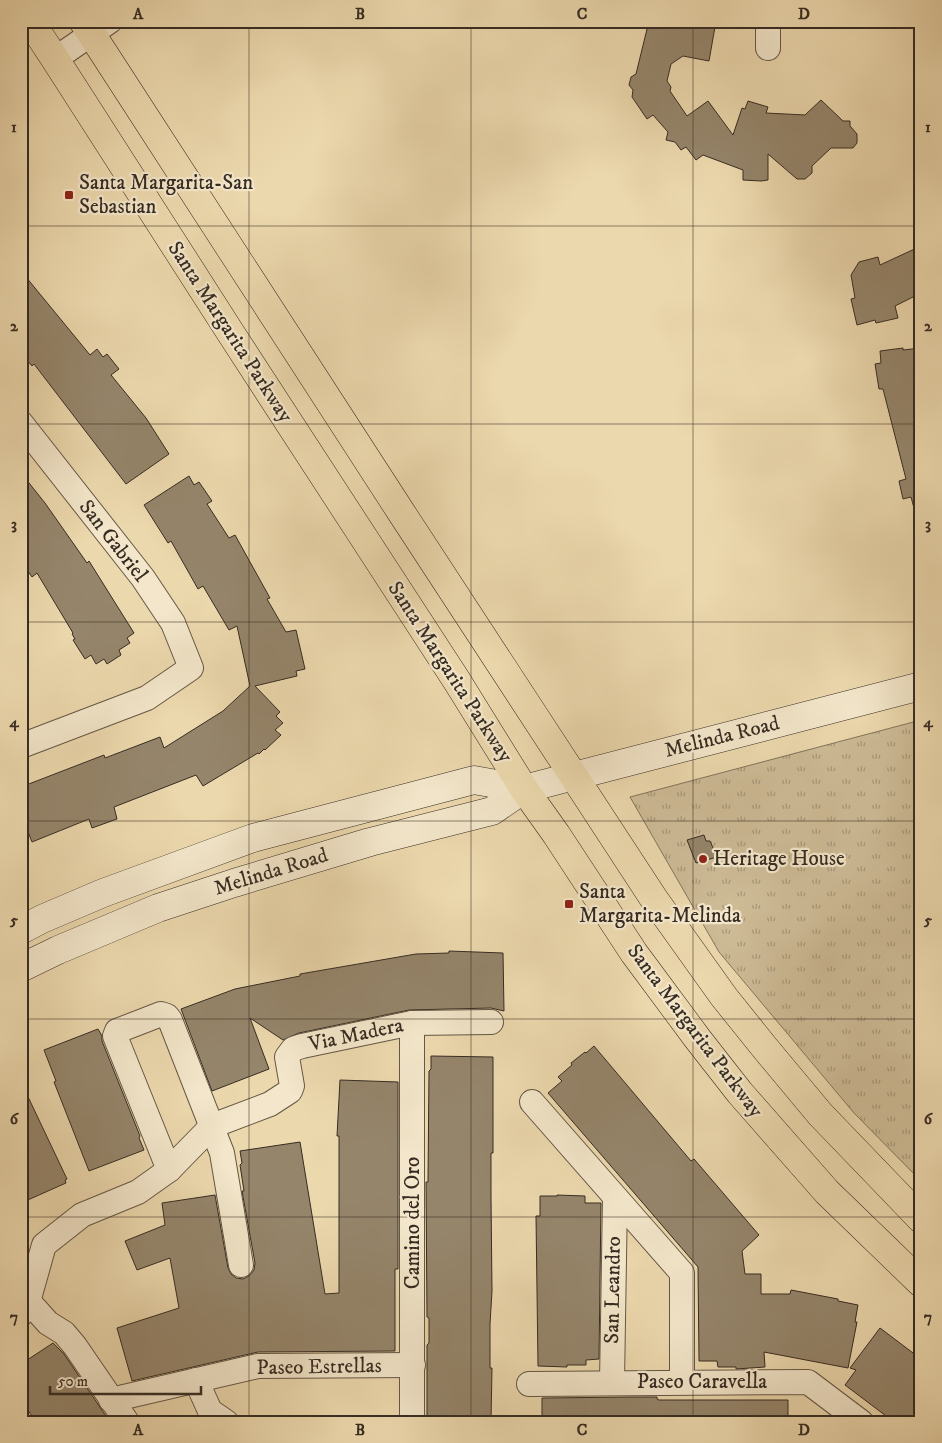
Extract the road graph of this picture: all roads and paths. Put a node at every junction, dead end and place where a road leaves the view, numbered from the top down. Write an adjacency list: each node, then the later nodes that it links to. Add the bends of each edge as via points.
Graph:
1 (30, 21): 5 (main road, Santa Margarita Parkway)
2 (768, 21): 4 (street)
3 (95, 26): 5 (street); 9 (main road, Santa Margarita Parkway)
4 (768, 48)
5 (56, 58): 10 (main road, Santa Margarita Parkway)
6 (21, 423): 8 (street, San Gabriel, via 143,578 173,623 191,668 147,698)
7 (921, 686): 9 (main road, Melinda Road)
8 (21, 746)
9 (573, 776): 10 (main road, Melinda Road); 19 (main road, Santa Margarita Parkway, via 654,899 730,1004 820,1114)
10 (524, 789): 11 (main road, Melinda Road, via 474,780 253,838 103,893); 12 (main road, Melinda Road, via 492,811 370,842 158,908); 21 (main road, Santa Margarita Parkway, via 634,953 740,1093 827,1192)
11 (21, 930)
12 (21, 968)
13 (491, 1022): 14 (street, Via Madera)
14 (412, 1023): 16 (street, Via Madera, via 292,1049 287,1057 290,1091 270,1104); 23 (street, Camino del Oro)
15 (532, 1102): 18 (street, San Leandro)
16 (212, 1126): 17 (street, Via Madera); 17 (street, via 167,1016 161,1014 118,1032 115,1036 117,1042); 20 (street, via 222,1153)
17 (168, 1170): 22 (street, Via Madera, via 138,1192 82,1215 44,1244)
18 (615, 1198): 25 (street, San Leandro); 26 (street, San Leandro, via 682,1273)
19 (921, 1219)
20 (241, 1265)
21 (921, 1284)
22 (23, 1304): 28 (street, via 64,1333)
23 (413, 1365): 24 (street, Paseo Estrellas, via 258,1366); 31 (street, Camino del Oro)
24 (196, 1380): 28 (street, Paseo Estrellas); 30 (street, via 210,1411)
25 (612, 1382): 26 (street, Paseo Caravella); 27 (street, Paseo Caravella)
26 (682, 1382): 32 (street, Paseo Caravella, via 808,1382)
27 (529, 1384)
28 (111, 1400): 29 (street)
29 (127, 1422)
30 (226, 1422)
31 (412, 1422)
32 (861, 1422)

